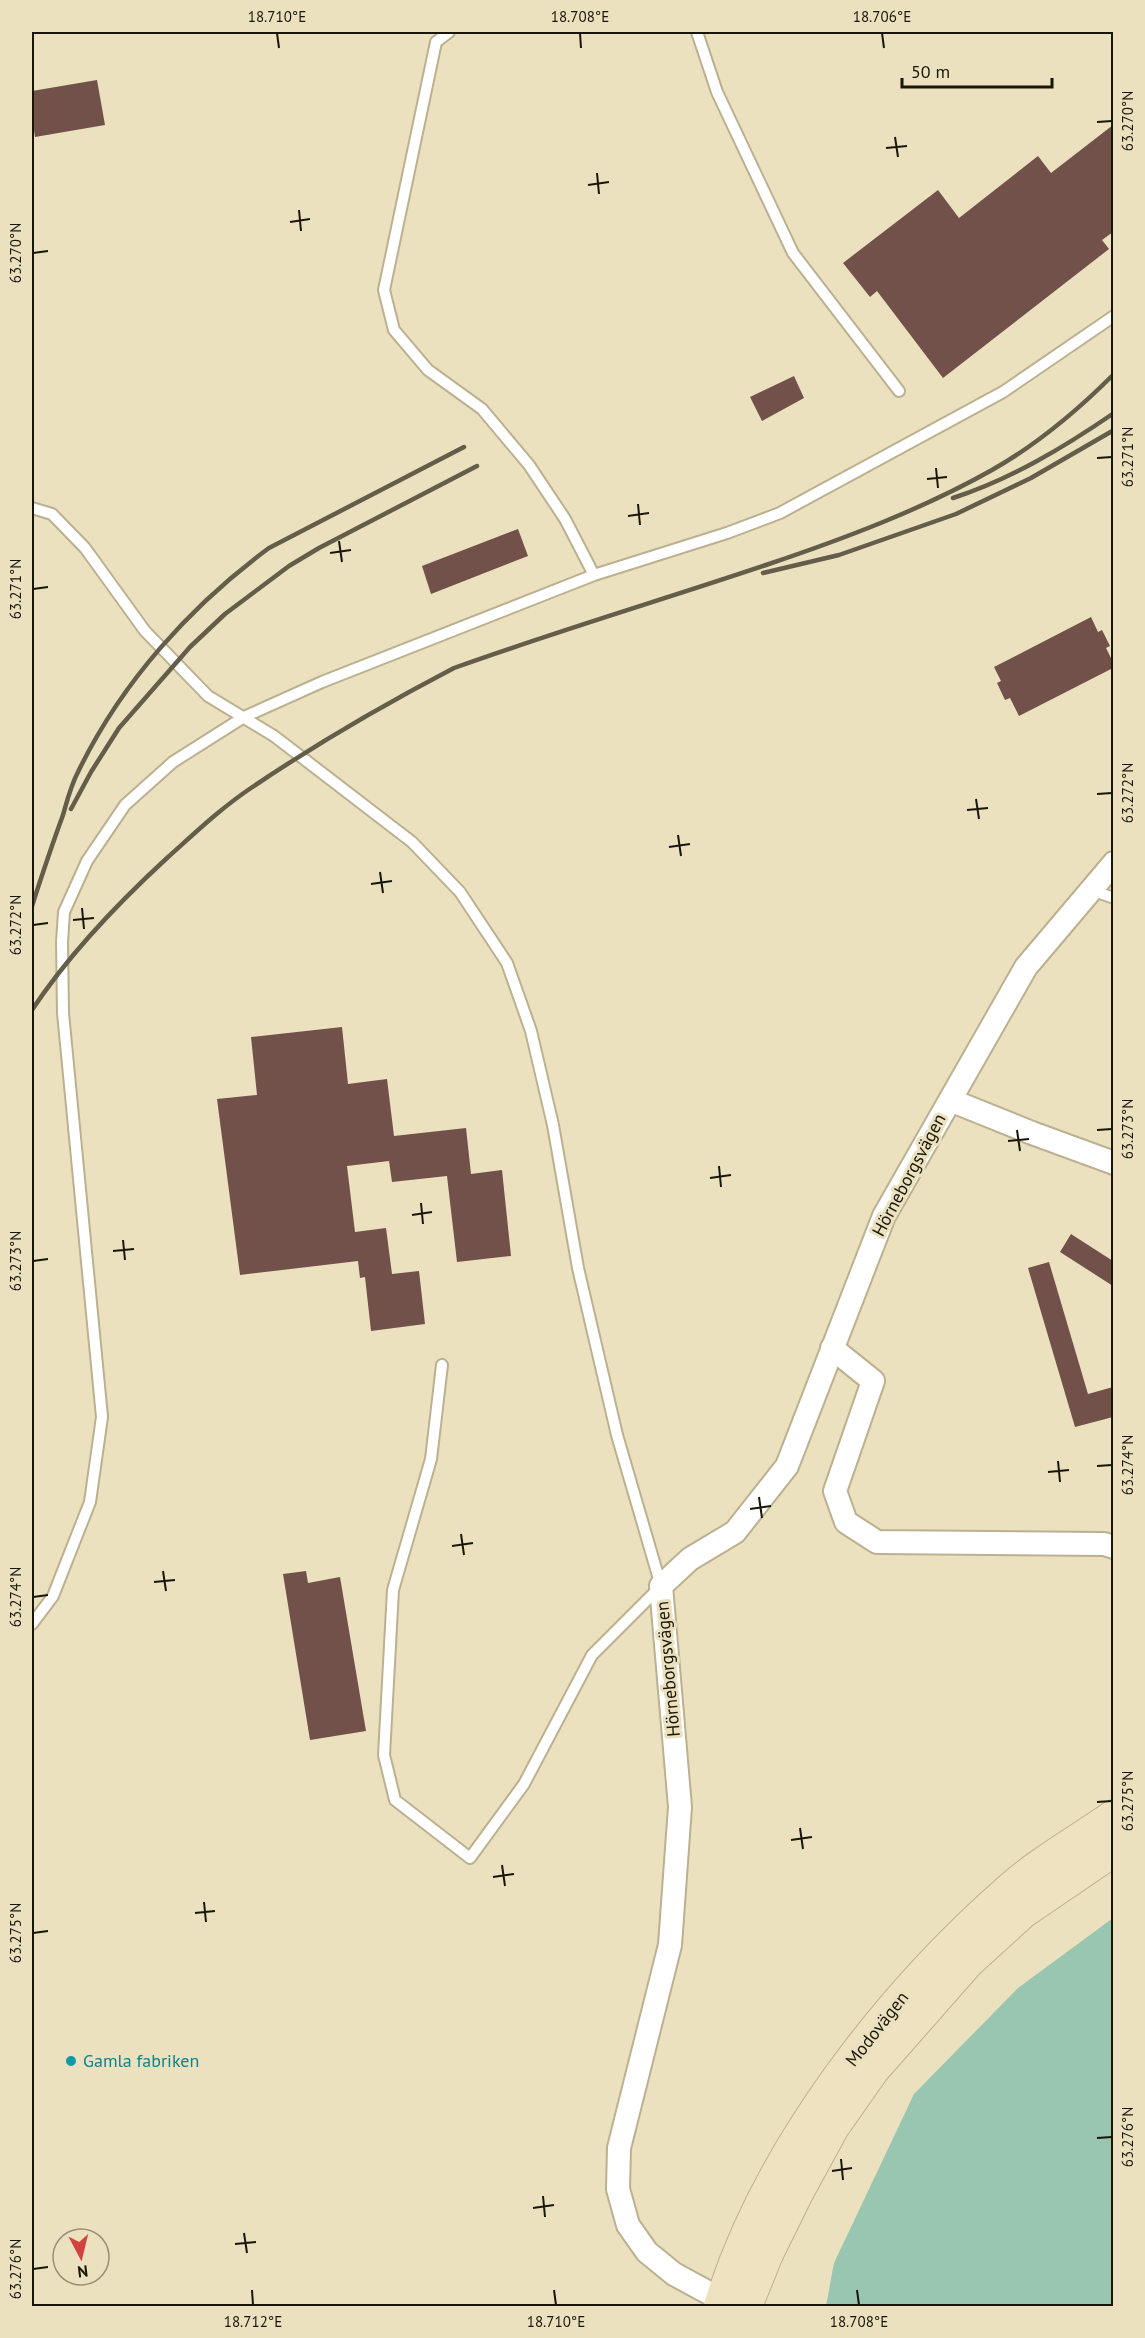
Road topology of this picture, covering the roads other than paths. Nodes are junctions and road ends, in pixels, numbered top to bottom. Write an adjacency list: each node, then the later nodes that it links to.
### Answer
1 (449, 32): 6 (lane)
2 (697, 32): 4 (lane)
3 (1113, 316): 6 (lane)
4 (899, 391)
5 (32, 508): 7 (lane)
6 (594, 575): 7 (lane)
7 (244, 717): 16 (lane); 17 (lane)
8 (1113, 863): 9 (street, Hörneborgsvägen)
9 (1091, 890): 10 (lane); 11 (street, Hörneborgsvägen)
10 (1113, 898)
11 (950, 1100): 12 (street); 13 (street, Hörneborgsvägen)
12 (1113, 1163)
13 (832, 1348): 15 (street); 16 (street, Hörneborgsvägen)
14 (442, 1365): 16 (lane)
15 (1113, 1547)
16 (661, 1586): 20 (street, Hörneborgsvägen)
17 (32, 1624)
18 (1113, 1815): 20 (main road, Modovägen)
19 (1113, 1850): 20 (main road, Modovägen)
20 (730, 2305)

